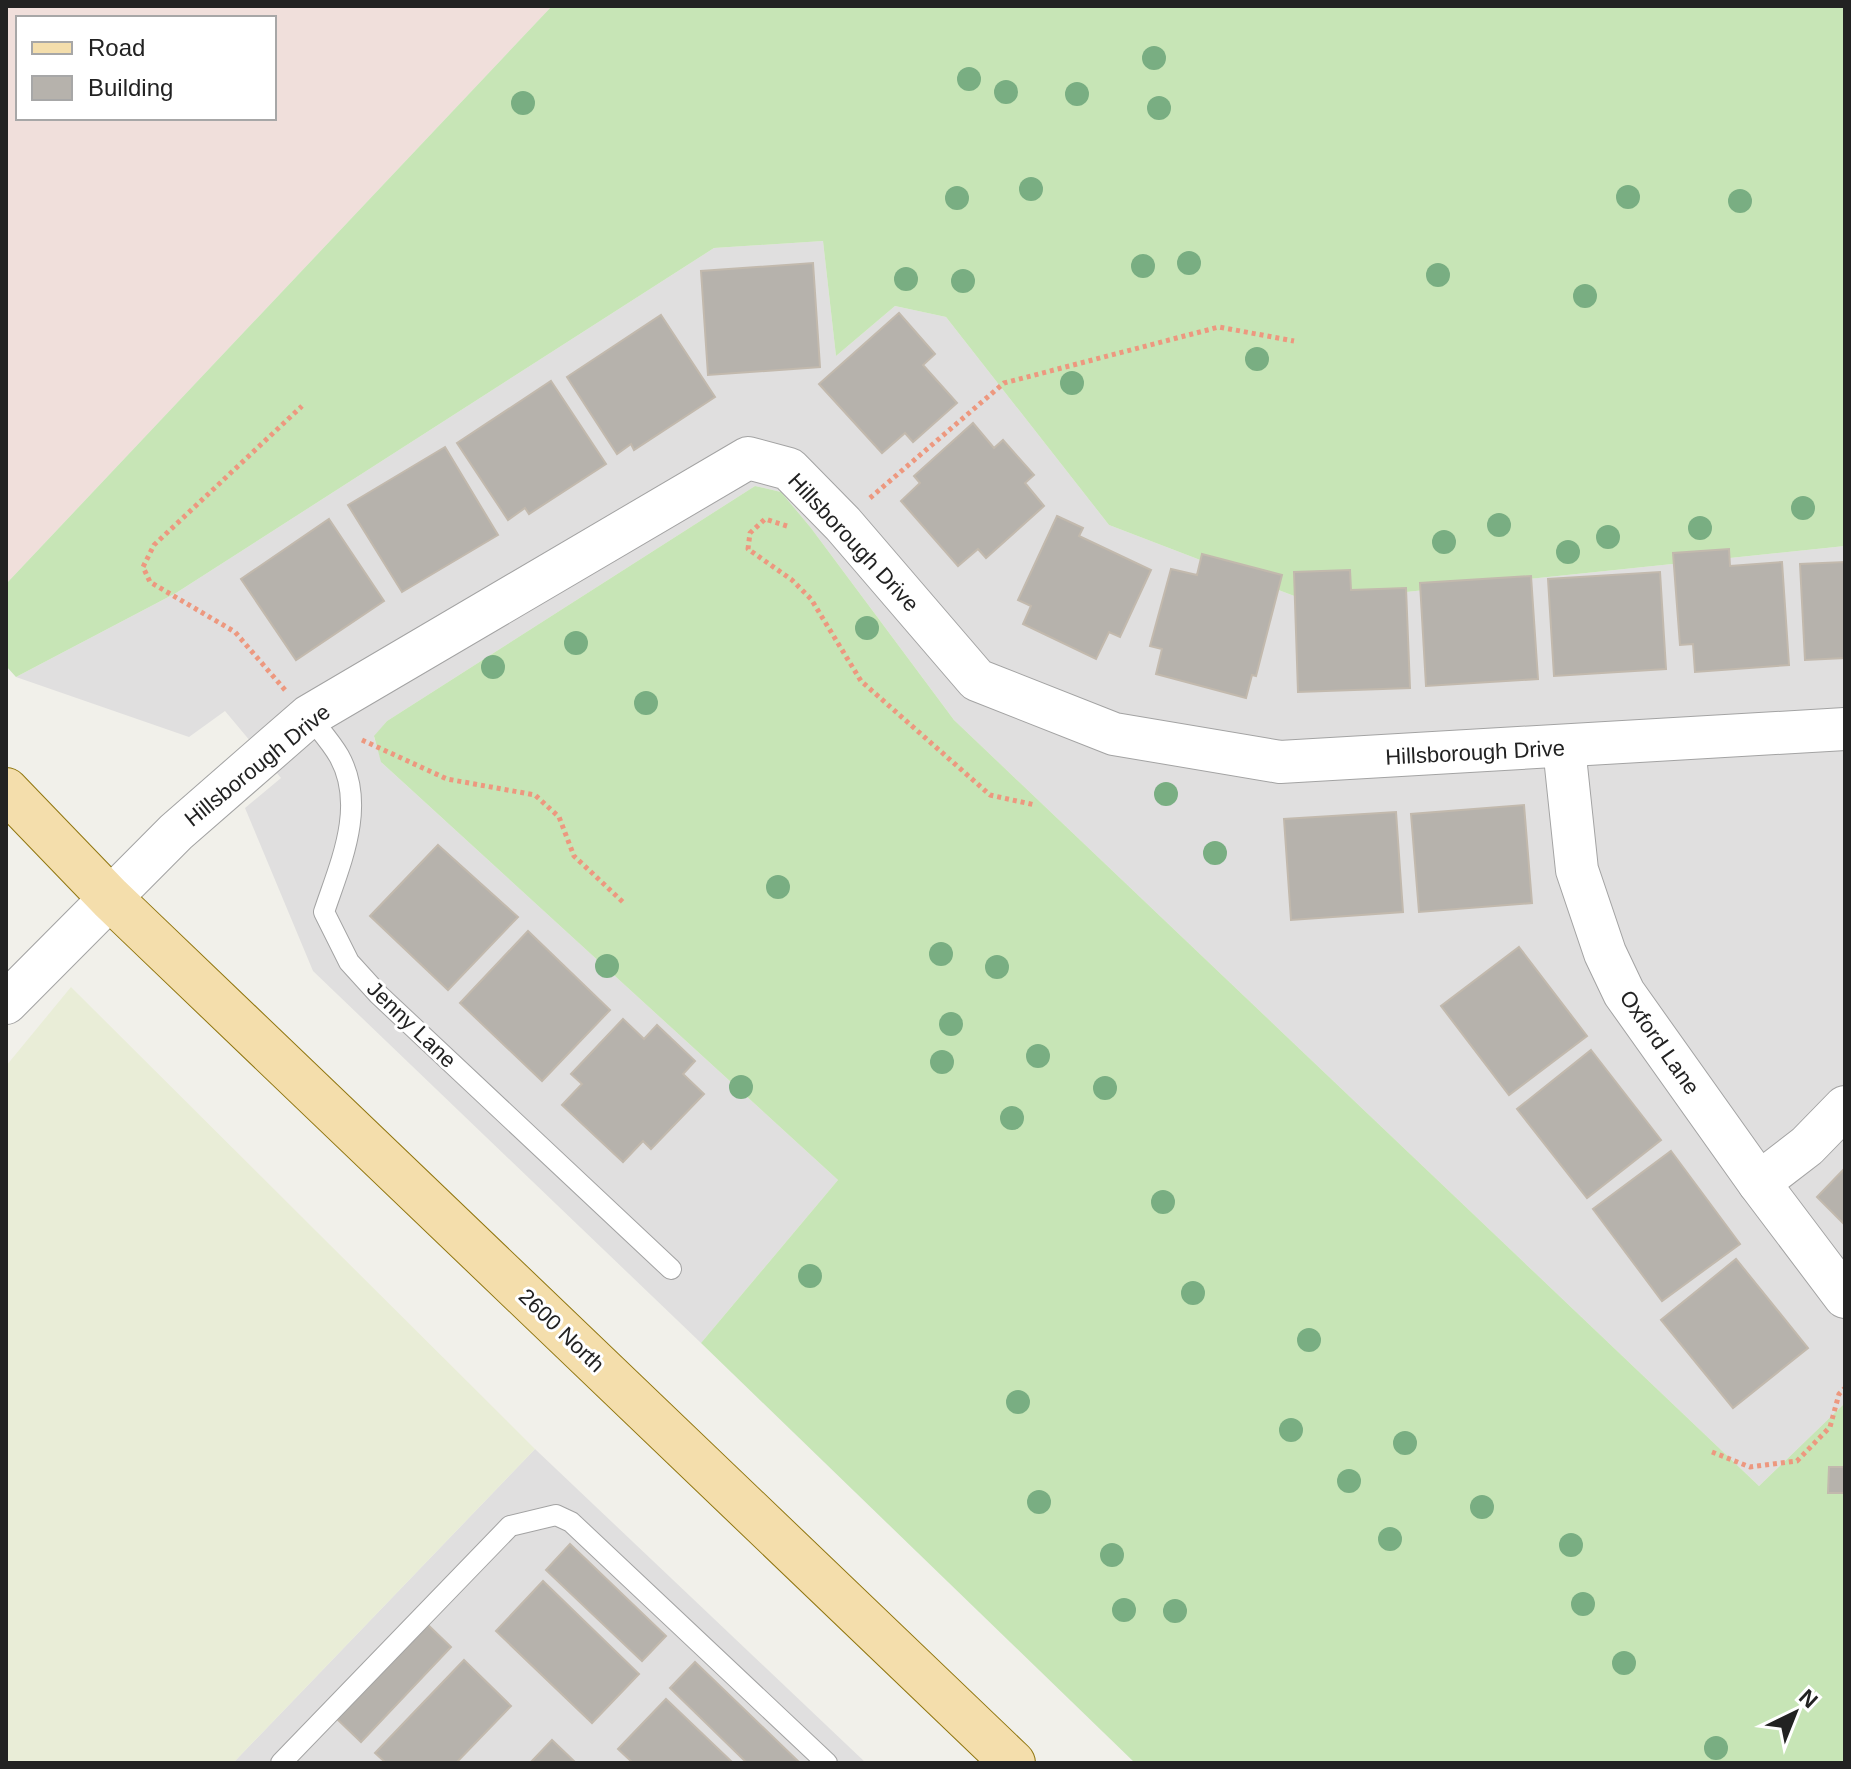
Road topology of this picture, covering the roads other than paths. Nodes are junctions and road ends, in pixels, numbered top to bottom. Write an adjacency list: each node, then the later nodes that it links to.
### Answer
1 (309, 716): 3 (street, Hillsborough Drive); 5 (street, Hillsborough Drive); 9 (lane, Jenny Lane)
2 (1845, 729): 3 (street, Hillsborough Drive)
3 (1564, 747): 8 (street, Oxford Lane)
4 (6, 790): 5 (main road, 2600 North)
5 (110, 898): 6 (street, Hillsborough Drive); 13 (main road, 2600 North)
6 (6, 1003)
7 (1845, 1107): 8 (street)
8 (1759, 1183): 10 (street, Oxford Lane)
9 (671, 1269)
10 (1845, 1297)
11 (281, 1763): 12 (lane)
12 (827, 1763)
13 (1013, 1763)

